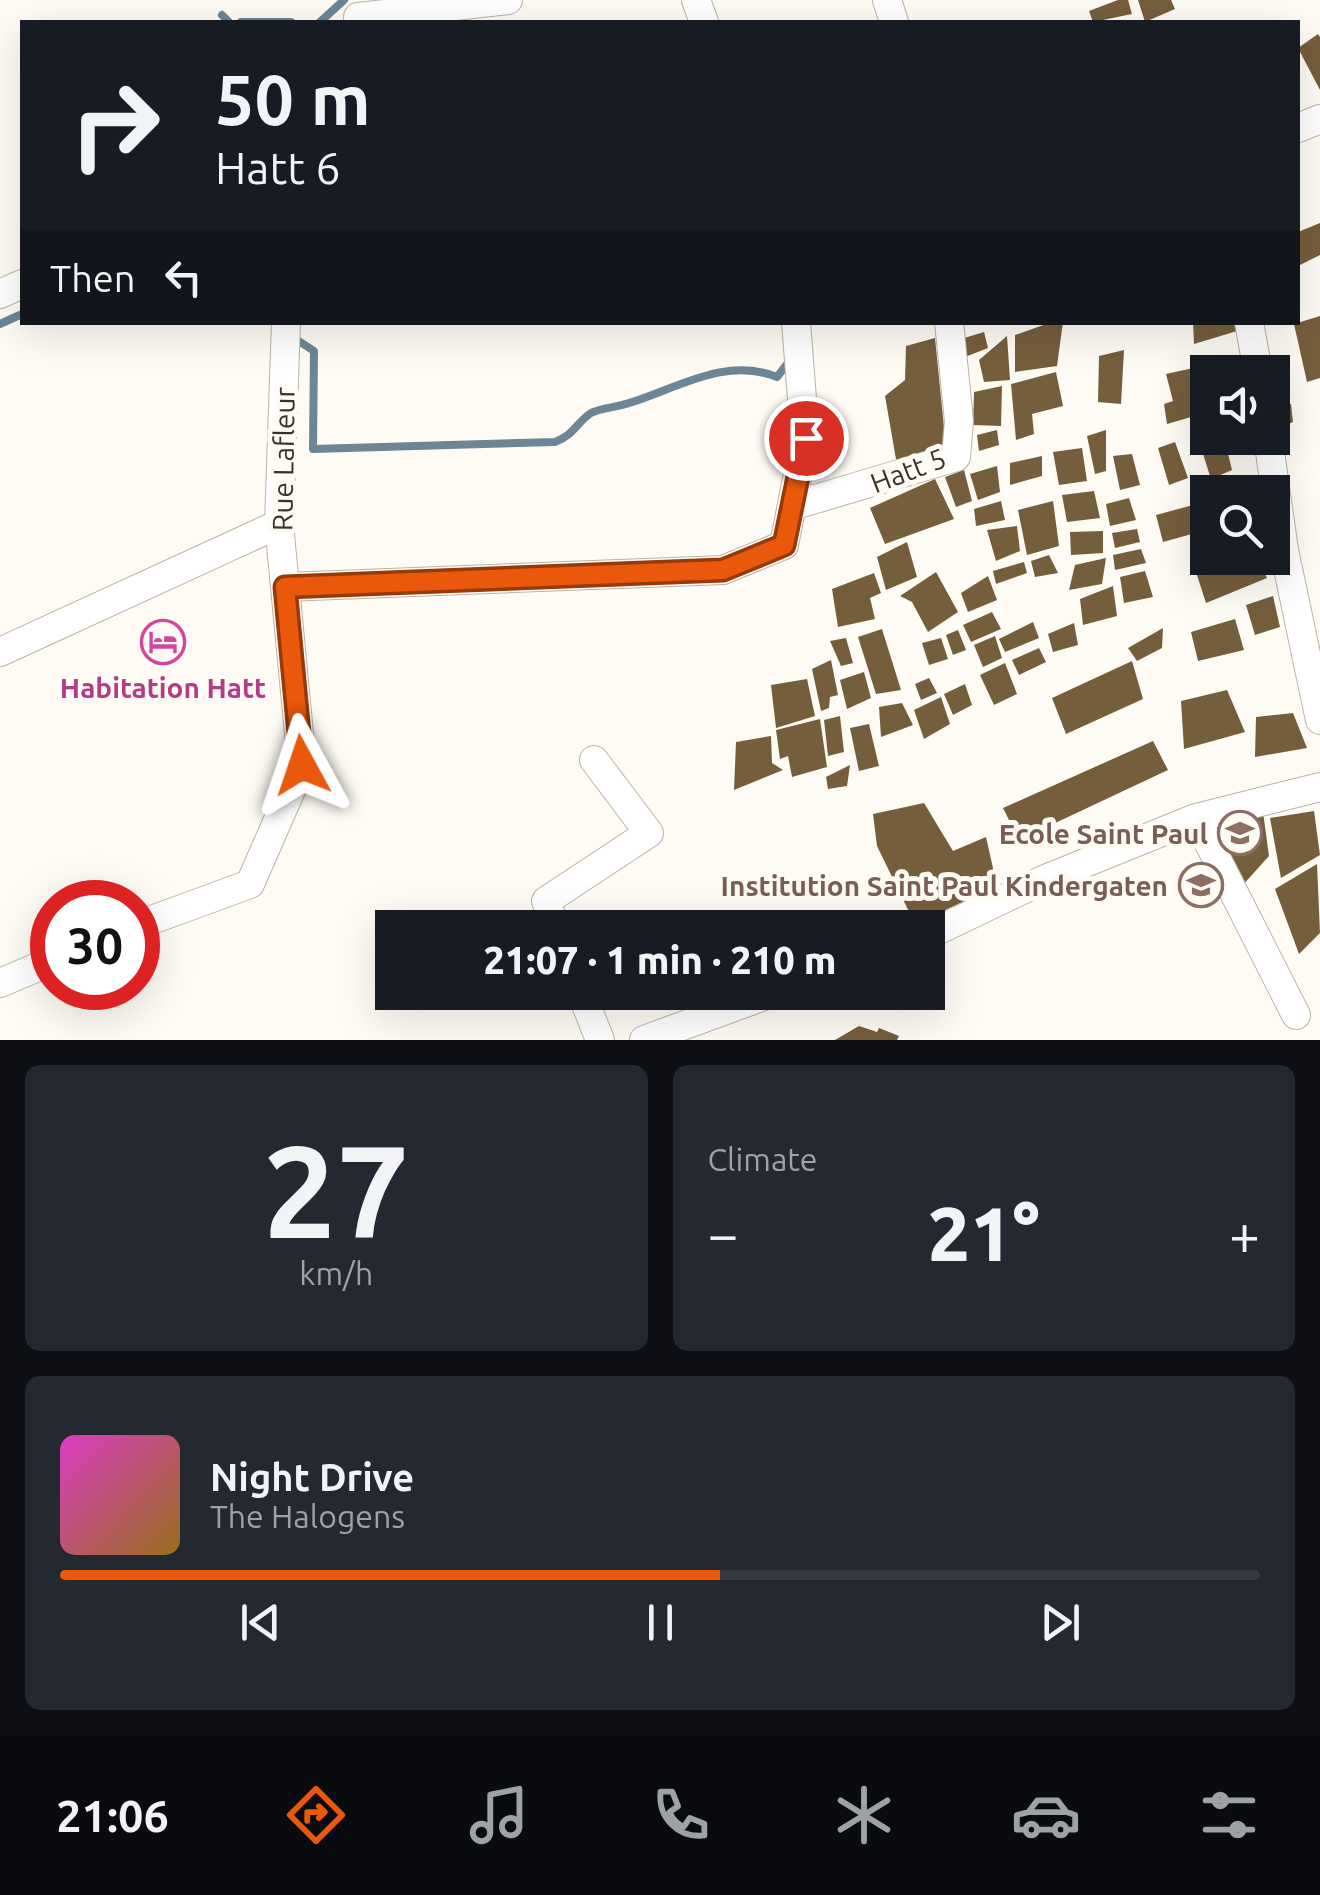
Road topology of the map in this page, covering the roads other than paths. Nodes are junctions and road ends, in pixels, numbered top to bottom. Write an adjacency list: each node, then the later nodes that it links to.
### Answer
1 (508, 0): 2 (street)
2 (360, 13)
3 (286, 325): 10 (street, Rue Lafleur)
4 (796, 325): 9 (street)
5 (949, 325): 9 (street, Hatt 5)
6 (1250, 325): 7 (street)
7 (1255, 355)
8 (1270, 455): 13 (street)
9 (792, 506): 11 (street)
10 (279, 524): 11 (street, Rue Lafleur); 12 (street)
11 (285, 587): 18 (street, Rue Lafleur)
12 (0, 652)
13 (1320, 720)
14 (594, 760): 17 (street)
15 (1320, 787): 16 (street)
16 (1196, 818): 19 (street); 24 (street)
17 (549, 910)
18 (160, 917)
19 (945, 926)
20 (30, 970): 21 (street)
21 (0, 983)
22 (589, 1010): 25 (street)
23 (726, 1010): 26 (street)
24 (1296, 1015)
25 (600, 1040)
26 (644, 1040)

